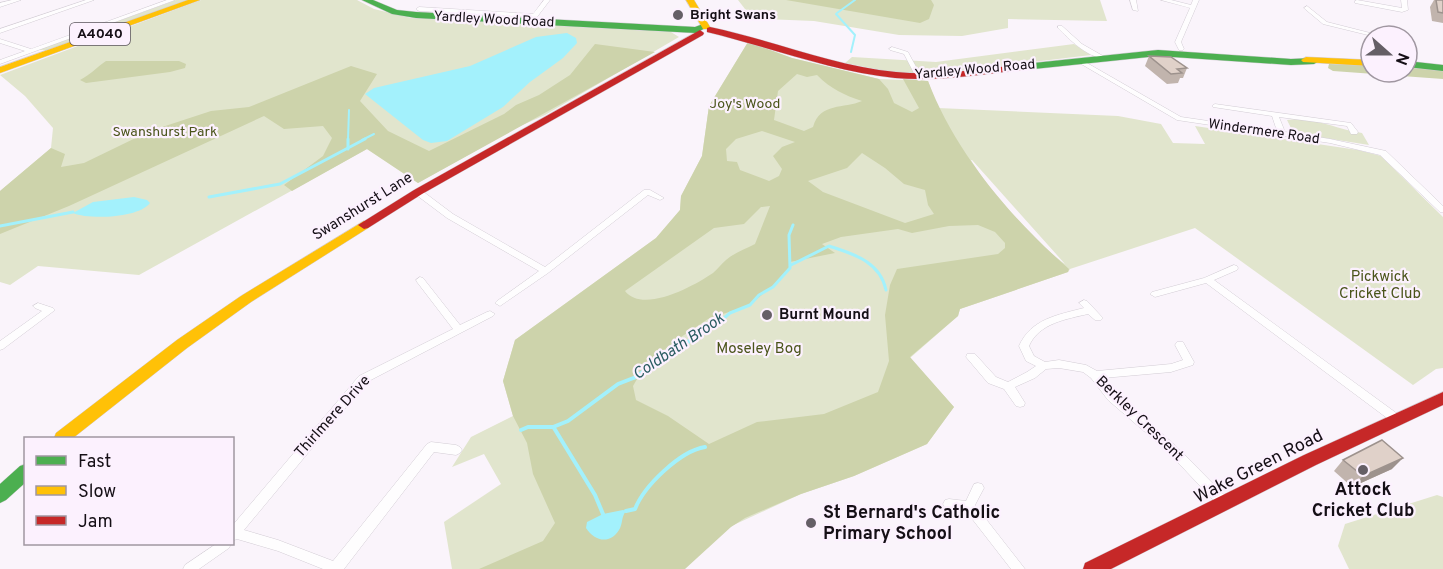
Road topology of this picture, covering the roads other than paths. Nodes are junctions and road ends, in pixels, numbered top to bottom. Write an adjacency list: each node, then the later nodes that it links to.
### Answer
1 (18, 0): 13 (street)
2 (91, 0): 21 (street)
3 (172, 0): 26 (street)
4 (196, 0): 26 (street, A4040)
5 (366, 0): 18 (street, Yardley Wood Road)
6 (547, 0): 18 (street)
7 (690, 0): 20 (street)
8 (1133, 0): 17 (street)
9 (1164, 0): 14 (street)
10 (1196, 0): 14 (street)
11 (1404, 0): 12 (street)
12 (1357, 2)
13 (0, 5)
14 (1192, 7): 25 (street)
15 (1307, 8): 22 (street)
16 (419, 9): 18 (street, Yardley Wood Road)
17 (1136, 10)
18 (533, 19): 20 (street, Yardley Wood Road)
19 (1060, 27): 28 (street)
20 (703, 30): 34 (street, Yardley Wood Road); 39 (street, Swanshurst Lane)
21 (0, 31)
22 (1359, 31)
23 (0, 40): 26 (street)
24 (892, 49): 34 (street)
25 (1181, 49): 27 (street, Yardley Wood Road); 28 (street, Yardley Wood Road)
26 (36, 53): 32 (street, A4040)
27 (1202, 54): 28 (street, Yardley Wood Road); 30 (street, Yardley Wood Road)
28 (1107, 57): 29 (street, Yardley Wood Road)
29 (1078, 60): 34 (street, Yardley Wood Road); 38 (street, Windermere Road)
30 (1359, 63)
31 (1419, 65): 33 (street)
32 (1, 67)
33 (1443, 68)
34 (918, 76)
35 (1215, 106): 36 (street)
36 (1275, 114): 37 (street); 38 (street)
37 (1354, 132)
38 (1282, 134): 41 (street, Windermere Road)
39 (418, 192): 43 (street); 61 (street, Swanshurst Lane)
40 (660, 198): 43 (street)
41 (1443, 210)
42 (1234, 268): 45 (street)
43 (545, 271): 47 (street)
44 (420, 280): 51 (street)
45 (1207, 280): 46 (street); 60 (street)
46 (1155, 294)
47 (500, 303)
48 (38, 306): 53 (street)
49 (490, 315): 51 (street, Thirlmere Drive)
50 (1098, 318): 55 (street)
51 (459, 330): 69 (street, Thirlmere Drive)
52 (1180, 345): 56 (street)
53 (0, 346)
54 (971, 357): 57 (street)
55 (1044, 366): 56 (street, Berkley Crescent); 57 (street)
56 (1095, 375): 67 (street, Berkley Crescent)
57 (1008, 386): 59 (street)
58 (1443, 398): 60 (street, Wake Green Road)
59 (1020, 403)
60 (1395, 418): 67 (street, Wake Green Road)
61 (63, 437)
62 (456, 450): 72 (street)
63 (24, 473): 65 (street)
64 (978, 488): 68 (street)
65 (0, 495)
66 (949, 504): 68 (street)
67 (1225, 504): 74 (street, Wake Green Road)
68 (969, 506): 73 (street)
69 (234, 535): 72 (street)
70 (222, 545): 71 (street)
71 (189, 569)
72 (337, 569)
73 (1019, 569)
74 (1092, 569)

